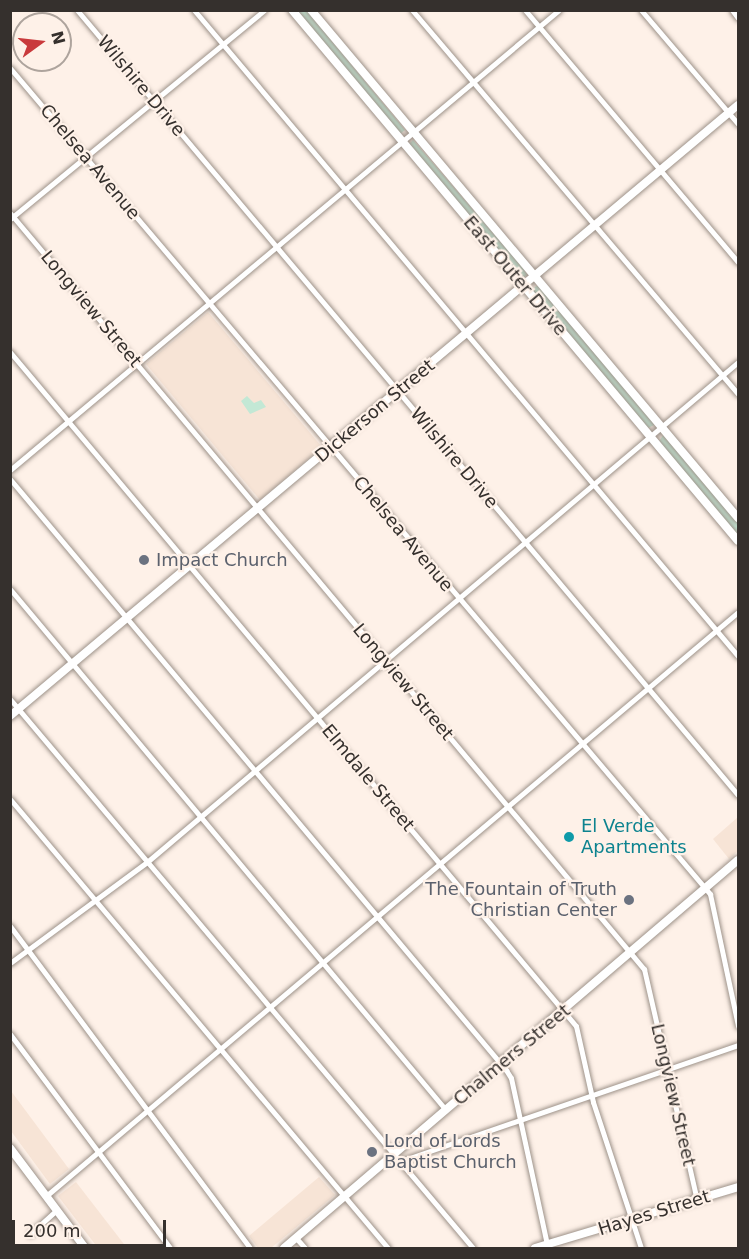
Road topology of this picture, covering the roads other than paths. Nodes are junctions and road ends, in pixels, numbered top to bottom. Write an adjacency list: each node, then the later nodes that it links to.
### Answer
1 (77, 10): 16 (street, Wilshire Drive)
2 (194, 10): 13 (street)
3 (264, 10): 13 (street)
4 (292, 10): 21 (street, East Outer Drive)
5 (311, 10): 20 (street, East Outer Drive)
6 (412, 10): 15 (street)
7 (525, 10): 12 (street)
8 (559, 10): 12 (street)
9 (641, 10): 18 (street)
10 (732, 10): 11 (street)
11 (738, 18)
12 (539, 27): 15 (street); 23 (street)
13 (223, 44): 16 (street); 24 (street)
14 (10, 68): 22 (street, Chelsea Avenue)
15 (473, 83): 20 (street); 26 (street)
16 (153, 100): 22 (street); 27 (street, Wilshire Drive)
17 (738, 105): 18 (street, Dickerson Street)
18 (729, 113): 19 (street); 23 (street, Dickerson Street)
19 (738, 124)
20 (414, 133): 21 (street); 29 (street, East Outer Drive)
21 (403, 142): 24 (street); 30 (street, East Outer Drive)
22 (85, 156): 25 (street); 31 (street, Chelsea Avenue)
23 (660, 171): 26 (street, Dickerson Street); 28 (street)
24 (345, 190): 27 (street); 32 (street)
25 (12, 216): 35 (street, Longview Street)
26 (596, 225): 29 (street, Dickerson Street); 36 (street)
27 (276, 247): 31 (street); 37 (street, Wilshire Drive)
28 (738, 262)
29 (535, 275): 30 (street, Dickerson Street); 40 (street, East Outer Drive)
30 (523, 286): 32 (street, Dickerson Street); 41 (street, East Outer Drive)
31 (208, 302): 35 (street); 42 (street, Chelsea Avenue)
32 (466, 334): 37 (street, Dickerson Street); 45 (street)
33 (10, 352): 39 (street, Elmdale Street)
34 (738, 362): 36 (street)
35 (136, 363): 39 (street); 46 (street, Longview Street)
36 (723, 375): 38 (street); 40 (street)
37 (398, 392): 42 (street, Dickerson Street); 49 (street, Wilshire Drive)
38 (738, 394)
39 (68, 421): 43 (street); 50 (street, Elmdale Street)
40 (662, 427): 41 (street); 47 (street, East Outer Drive)
41 (651, 436): 45 (street); 48 (street, East Outer Drive)
42 (331, 448): 46 (street, Dickerson Street); 52 (street, Chelsea Avenue)
43 (10, 470)
44 (10, 479): 54 (street)
45 (594, 485): 49 (street); 55 (street)
46 (258, 509): 50 (street, Dickerson Street); 57 (street, Longview Street)
47 (738, 518)
48 (738, 541)
49 (526, 542): 52 (street); 59 (street, Wilshire Drive)
50 (190, 567): 54 (street, Dickerson Street); 63 (street, Elmdale Street)
51 (10, 589): 58 (street)
52 (458, 599): 57 (street); 64 (street, Chelsea Avenue)
53 (738, 612): 55 (street)
54 (128, 619): 58 (street, Dickerson Street); 65 (street)
55 (717, 631): 56 (street); 59 (street)
56 (738, 656)
57 (385, 660): 63 (street); 68 (street, Longview Street)
58 (74, 665): 61 (street, Dickerson Street); 69 (street)
59 (649, 688): 64 (street); 66 (street, Wilshire Drive)
60 (10, 699): 61 (street)
61 (19, 709): 62 (street, Dickerson Street); 71 (street)
62 (10, 716)
63 (317, 717): 65 (street); 72 (street, Elmdale Street)
64 (582, 745): 68 (street); 73 (street, Chelsea Avenue)
65 (255, 771): 69 (street); 75 (street)
66 (738, 795)
67 (10, 799): 74 (street)
68 (508, 807): 72 (street); 78 (street, Longview Street)
69 (200, 817): 71 (street); 80 (street)
70 (738, 860): 73 (street, Chalmers Street)
71 (147, 862): 74 (street); 81 (street)
72 (440, 865): 75 (street); 82 (street, Elmdale Street)
73 (705, 889): 78 (street, Chalmers Street); 83 (street, Chelsea Avenue)
74 (95, 900): 77 (street); 86 (street)
75 (377, 917): 80 (street); 87 (street)
76 (10, 926): 77 (street)
77 (28, 950): 79 (street); 91 (street)
78 (630, 953): 82 (street, Chalmers Street); 88 (street, Longview Street)
79 (10, 963)
80 (323, 963): 81 (street); 90 (street)
81 (270, 1009): 86 (street); 95 (street)
82 (563, 1011): 87 (street, Chalmers Street); 89 (street, Elmdale Street)
83 (738, 1026)
84 (10, 1034): 94 (street)
85 (738, 1045): 88 (street)
86 (221, 1050): 91 (street); 98 (street)
87 (500, 1064): 90 (street, Chalmers Street); 92 (street)
88 (667, 1070): 89 (street); 99 (street, Longview Street)
89 (592, 1096): 92 (street); 101 (street, Elmdale Street)
90 (446, 1110): 95 (street, Chalmers Street)
91 (148, 1111): 94 (street); 107 (street)
92 (520, 1120): 95 (street); 104 (street)
93 (10, 1148): 97 (street)
94 (99, 1153): 97 (street); 106 (street)
95 (396, 1159): 98 (street, Chalmers Street); 111 (street)
96 (738, 1187): 99 (street, Hayes Street)
97 (46, 1196): 100 (street)
98 (344, 1197): 103 (street, Chalmers Street); 110 (street)
99 (697, 1200): 101 (street, Hayes Street)
100 (57, 1210): 102 (street); 105 (street)
101 (631, 1220): 104 (street, Hayes Street); 113 (street, Elmdale Street)
102 (30, 1234)
103 (296, 1238): 108 (street, Chalmers Street); 109 (street)
104 (547, 1245): 112 (street, Hayes Street)
105 (85, 1248)
106 (170, 1248)
107 (250, 1248)
108 (284, 1248)
109 (305, 1248)
110 (388, 1248)
111 (472, 1248)
112 (535, 1248)
113 (641, 1248)

